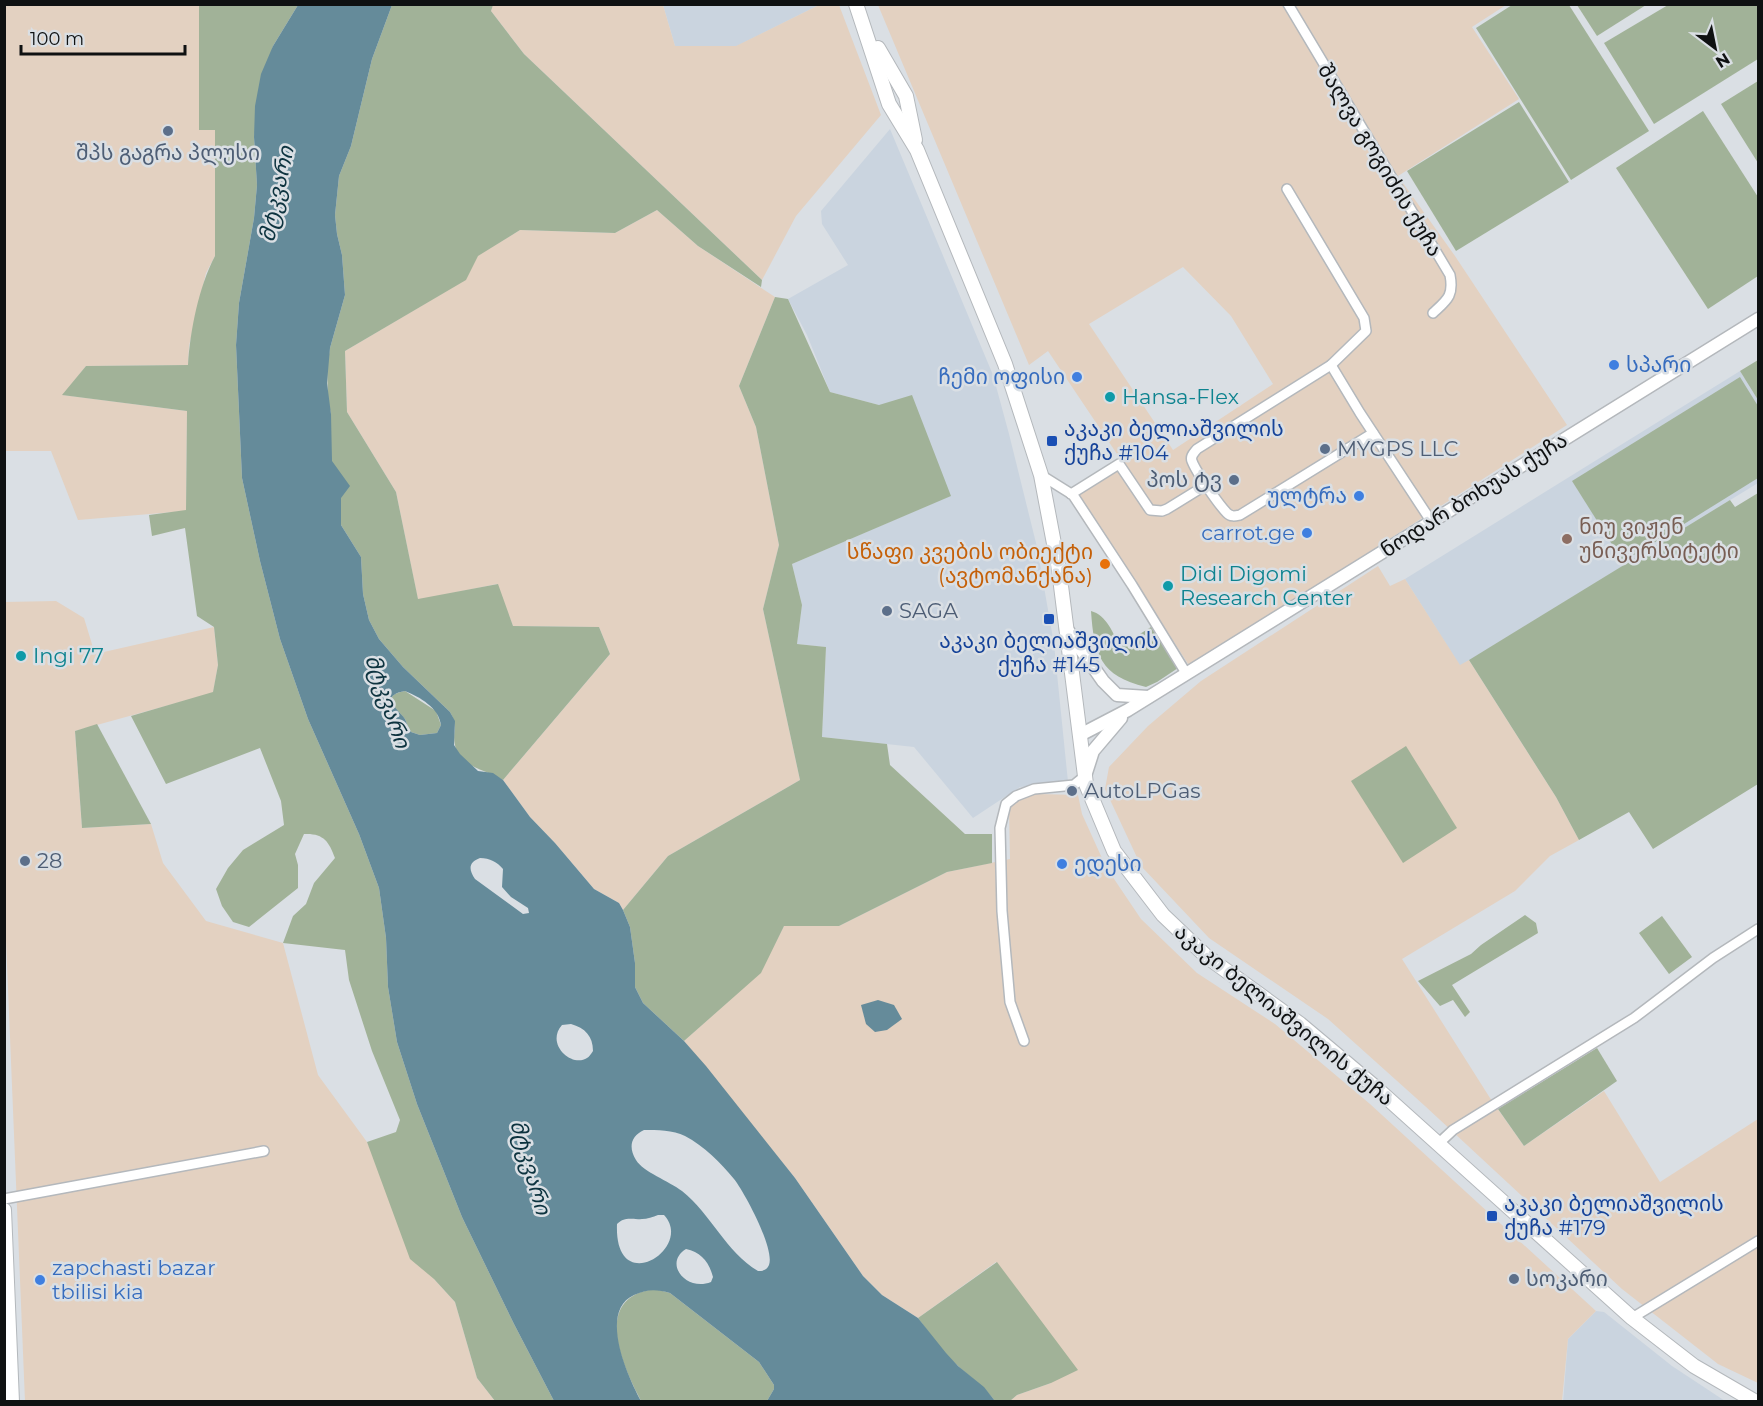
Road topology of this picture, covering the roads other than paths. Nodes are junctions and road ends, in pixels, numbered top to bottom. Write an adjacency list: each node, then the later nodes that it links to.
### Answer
1 (856, 4): 3 (main road, აკაკი ბელიაშვილის ქუჩა)
2 (1288, 4): 8 (street, შალვა გოგიძის ქუჩა)
3 (863, 23): 4 (main road, აკაკი ბელიაშვილის ქუჩა); 5 (main road, აკაკი ბელიაშვილის ქუჩა)
4 (906, 96): 5 (street); 6 (main road, აკაკი ბელიაშვილის ქუჩა)
5 (889, 104): 6 (main road, აკაკი ბელიაშვილის ქუჩა)
6 (917, 150): 12 (main road, აკაკი ბელიაშვილის ქუჩა)
7 (1287, 189): 10 (street)
8 (1433, 313)
9 (1758, 319): 15 (street, ნოდარ ბოხუას ქუჩა)
10 (1331, 365): 11 (street); 13 (street)
11 (1373, 433): 13 (street); 15 (street)
12 (1041, 475): 14 (street); 16 (main road, აკაკი ბელიაშვილის ქუჩა)
13 (1206, 485): 14 (street)
14 (1071, 494): 17 (street)
15 (1431, 521): 17 (street, ნოდარ ბოხუას ქუჩა)
16 (1066, 628): 18 (street); 20 (main road, აკაკი ბელიაშვილის ქუჩა)
17 (1186, 673): 18 (street, ნოდარ ბოხუას ქუჩა)
18 (1148, 697): 19 (street, ნოდარ ბოხუას ქუჩა)
19 (1128, 710): 20 (street); 21 (street)
20 (1080, 735): 21 (main road, აკაკი ბელიაშვილის ქუჩა)
21 (1085, 776): 23 (street); 24 (main road, აკაკი ბელიაშვილის ქუჩა)
22 (1758, 929): 24 (street)
23 (1024, 1041)
24 (1438, 1144): 29 (main road, აკაკი ბელიაშვილის ქუჩა)
25 (264, 1151): 26 (street)
26 (4, 1199)
27 (4, 1210): 30 (main road)
28 (1758, 1241): 29 (street)
29 (1632, 1318): 31 (main road, აკაკი ბელიაშვილის ქუჩა)
30 (12, 1401)
31 (1756, 1401)

